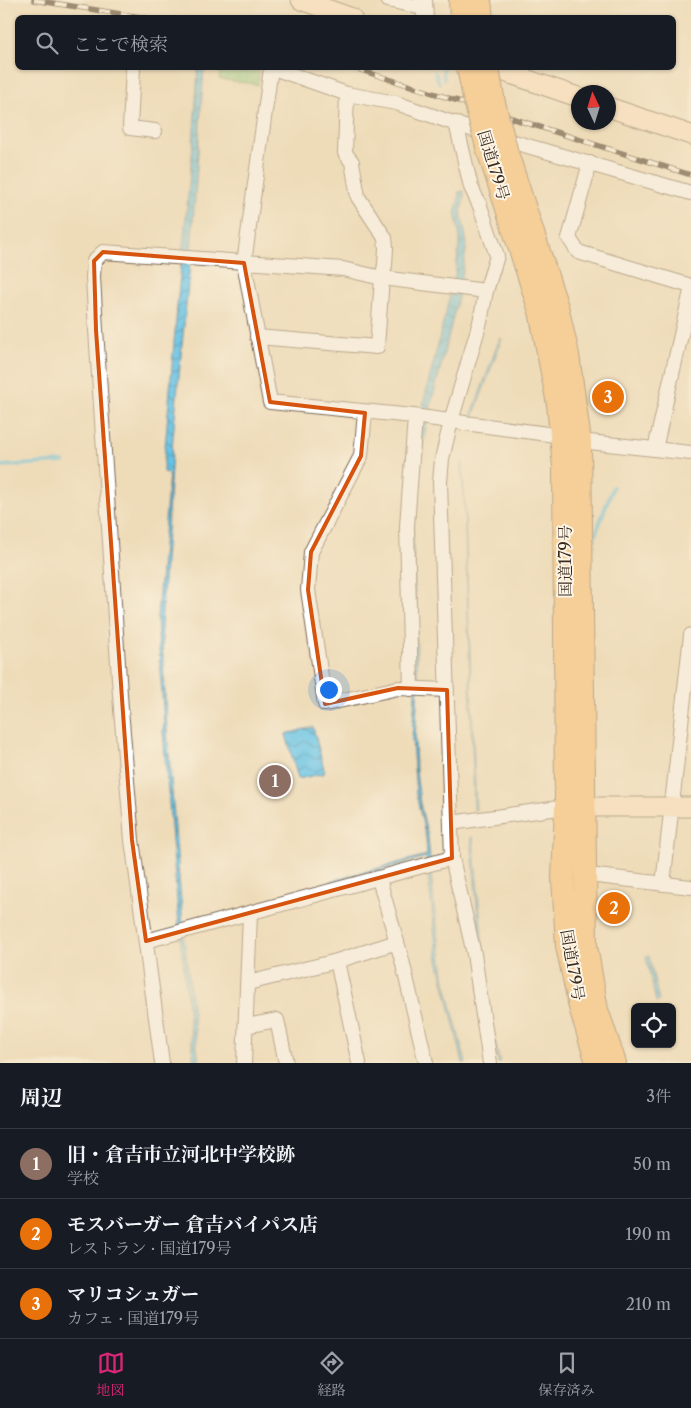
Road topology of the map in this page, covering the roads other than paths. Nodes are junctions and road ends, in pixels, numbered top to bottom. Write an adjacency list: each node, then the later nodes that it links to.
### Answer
1 (301, 0): 6 (main road)
2 (388, 0): 5 (street)
3 (460, 0): 7 (highway)
4 (480, 0): 8 (highway)
5 (424, 8)
6 (344, 15)
7 (461, 15)
8 (482, 15)
9 (133, 70): 19 (street)
10 (272, 70): 24 (street)
11 (278, 70): 15 (street)
12 (468, 70): 21 (highway, 国道179号, bridge)
13 (488, 70): 21 (highway, 国道179号, bridge)
14 (499, 70): 16 (main road)
15 (347, 94): 18 (street); 25 (street)
16 (571, 95)
17 (616, 110): 20 (main road)
18 (456, 123): 22 (street); 27 (street)
19 (155, 131)
20 (691, 134)
21 (497, 150): 33 (highway, 国道179号)
22 (590, 163): 23 (street); 26 (street)
23 (691, 193)
24 (244, 263): 25 (street); 29 (street); 49 (street)
25 (382, 278): 27 (street); 29 (street)
26 (691, 286)
27 (486, 291): 32 (street)
28 (691, 291): 34 (street)
29 (257, 337): 30 (street)
30 (366, 412): 31 (street); 37 (street)
31 (415, 416): 32 (street); 37 (street)
32 (451, 421): 33 (street); 38 (street)
33 (571, 439): 34 (street); 39 (highway, 国道179号)
34 (655, 449): 35 (street)
35 (691, 453)
36 (691, 635): 40 (street)
37 (412, 689): 38 (street)
38 (447, 690): 42 (street)
39 (576, 807): 40 (main road); 42 (street); 44 (highway, 国道179号); 60 (highway, 国道179号)
40 (672, 808): 41 (main road); 46 (street)
41 (691, 808)
42 (451, 823): 43 (street)
43 (452, 858): 45 (street); 54 (street)
44 (585, 876): 46 (street); 61 (highway, 国道179号)
45 (379, 878): 48 (street); 50 (street)
46 (663, 884): 47 (street)
47 (691, 887)
48 (250, 914): 49 (street); 52 (street)
49 (146, 941): 55 (street)
50 (397, 942): 51 (street); 59 (street)
51 (337, 961): 52 (street); 58 (street)
52 (248, 983): 53 (street)
53 (246, 1026): 56 (street); 57 (street)
54 (485, 1062)
55 (162, 1063)
56 (244, 1063)
57 (286, 1063)
58 (359, 1063)
59 (426, 1063)
60 (597, 1063)
61 (615, 1063)

